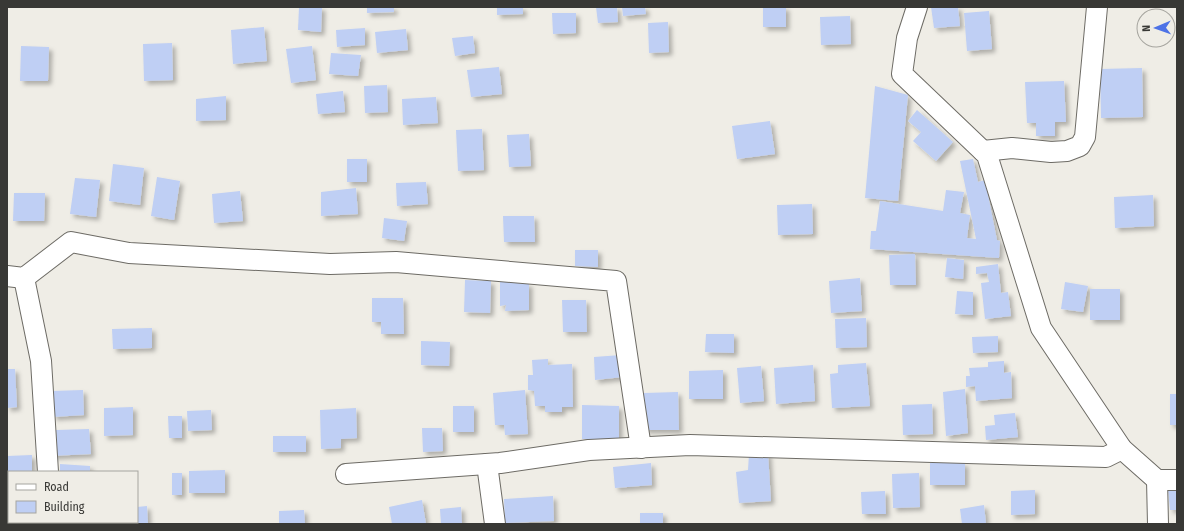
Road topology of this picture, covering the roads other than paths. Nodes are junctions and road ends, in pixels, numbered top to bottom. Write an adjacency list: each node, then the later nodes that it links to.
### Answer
1 (917, 7): 3 (street)
2 (1097, 7): 3 (street)
3 (983, 151): 6 (street)
4 (16, 277): 5 (street); 8 (street)
5 (641, 448): 6 (street); 7 (street)
6 (1122, 449): 10 (street)
7 (487, 464): 9 (street); 12 (street)
8 (48, 471)
9 (346, 474)
10 (1157, 480): 11 (street); 13 (street)
11 (1177, 480)
12 (495, 524)
13 (1158, 524)

